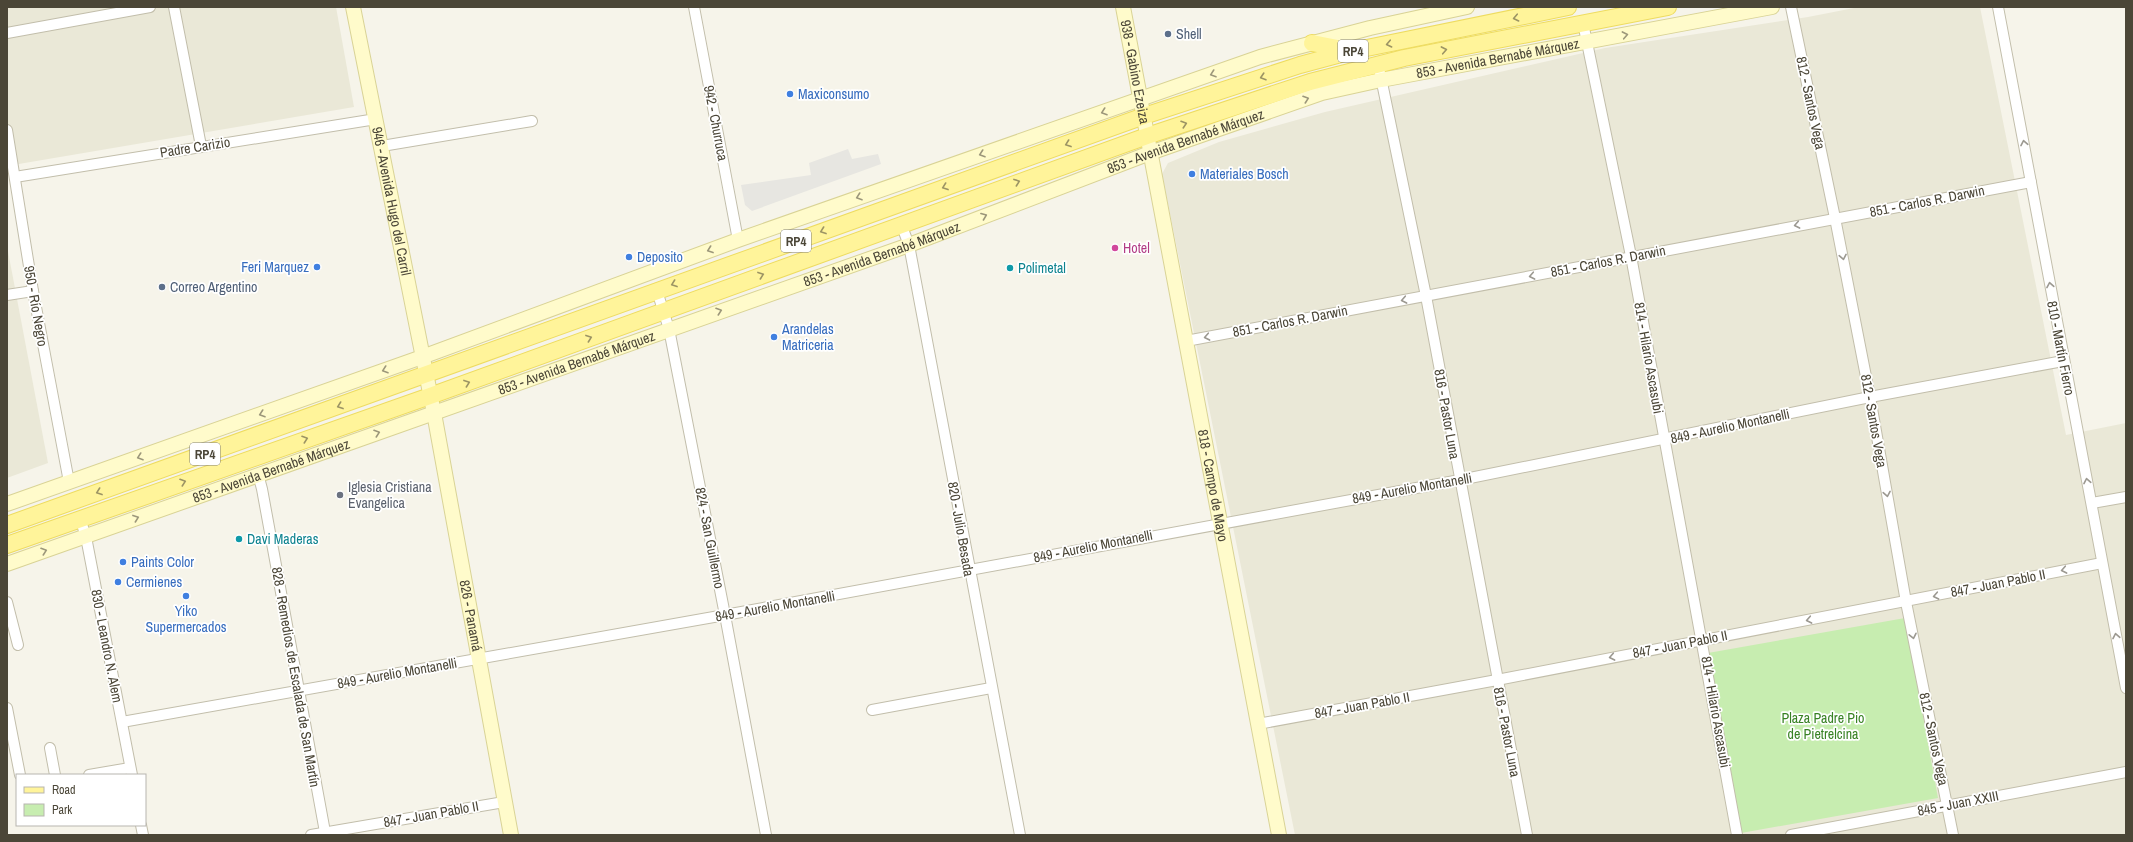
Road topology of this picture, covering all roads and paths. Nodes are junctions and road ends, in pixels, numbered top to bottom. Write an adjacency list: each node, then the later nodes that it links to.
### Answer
1 (150, 7): 13 (street)
2 (174, 7): 25 (street)
3 (354, 7): 21 (street, 946 - Avenida Hugo del Carril)
4 (694, 7): 33 (street, 942 - Churruca)
5 (1123, 7): 19 (street, 938 - Gabino Ezeiza)
6 (1467, 7): 15 (street)
7 (1568, 7): 16 (main road, RP4, one-way to 16)
8 (1668, 7): 12 (main road, 853 - Avenida Bernabé Márquez / RP4)
9 (1772, 7): 14 (street, 853 - Avenida Bernabé Márquez, one-way to 9)
10 (1791, 7): 31 (street, 812 - Santos Vega)
11 (1998, 7): 30 (street, 810 - Martín Fierro, one-way to 11)
12 (1583, 23): 14 (street, 814 - Hilario Ascasubi); 17 (main road, 853 - Avenida Bernabé Márquez / RP4, one-way to 12)
13 (7, 33)
14 (1586, 42): 18 (street, 853 - Avenida Bernabé Márquez); 35 (street, 814 - Hilario Ascasubi)
15 (1312, 43): 16 (main road); 19 (street, one-way to 19)
16 (1352, 51): 20 (main road, RP4, one-way to 20)
17 (1379, 63): 18 (street, 816 - Pastor Luna); 24 (main road, 853 - Avenida Bernabé Márquez / RP4, one-way to 17)
18 (1381, 80): 28 (street, 853 - Avenida Bernabé Márquez, one-way to 18); 39 (street, 816 - Pastor Luna)
19 (1141, 99): 20 (street, 938 - Gabino Ezeiza); 33 (street, one-way to 33)
20 (1144, 116): 24 (street, 938 - Gabino Ezeiza); 37 (main road, RP4, one-way to 37)
21 (376, 119): 25 (street, Padre Carizio); 26 (street, 946 - Avenida Hugo del Carril)
22 (532, 121): 26 (street)
23 (7, 130): 27 (street, 950 - Río Negro)
24 (1147, 136): 28 (street, 818 - Campo de Mayo); 32 (main road, 853 - Avenida Bernabé Márquez / RP4, one-way to 24)
25 (202, 146): 29 (street, Padre Carizio)
26 (382, 146): 43 (street, 946 - Avenida Hugo del Carril)
27 (9, 149): 29 (street, 950 - Río Negro)
28 (1150, 153): 34 (street, 853 - Avenida Bernabé Márquez, one-way to 28); 42 (street, 818 - Campo de Mayo)
29 (15, 177): 36 (street, 950 - Río Negro)
30 (2031, 182): 31 (street, 851 - Carlos R. Darwin); 44 (street, 810 - Martín Fierro, one-way to 30)
31 (1835, 218): 35 (street, 851 - Carlos R. Darwin, one-way to 35); 47 (street, 812 - Santos Vega, one-way to 47)
32 (902, 224): 34 (street, 820 - Julio Besada); 40 (main road, 853 - Avenida Bernabé Márquez / RP4, one-way to 32)
33 (738, 240): 43 (street, one-way to 43)
34 (909, 245): 41 (street, 853 - Avenida Bernabé Márquez, one-way to 34); 63 (street, 820 - Julio Besada)
35 (1631, 256): 39 (street, 851 - Carlos R. Darwin, one-way to 39); 49 (street, 814 - Hilario Ascasubi)
36 (33, 290): 38 (street); 52 (street, 950 - Río Negro)
37 (657, 290): 40 (street, 824 - San Guillermo); 45 (main road, RP4)
38 (7, 296)
39 (1426, 296): 42 (street, 851 - Carlos R. Darwin, one-way to 42); 51 (street, 816 - Pastor Luna)
40 (664, 311): 41 (street, 824 - San Guillermo); 46 (main road, 853 - Avenida Bernabé Márquez / RP4, one-way to 40)
41 (669, 329): 48 (street, 853 - Avenida Bernabé Márquez); 66 (street, 824 - San Guillermo)
42 (1186, 341): 57 (street, 818 - Campo de Mayo)
43 (422, 357): 45 (street, 946 - Avenida Hugo del Carril); 52 (street, one-way to 52)
44 (2063, 361): 47 (street, 849 - Aurelio Montanelli); 54 (street, 810 - Martín Fierro, one-way to 44)
45 (425, 375): 46 (street, 946 - Avenida Hugo del Carril); 58 (main road, RP4, one-way to 58)
46 (430, 396): 48 (street, 826 - Panamá); 56 (main road, 853 - Avenida Bernabé Márquez / RP4, one-way to 46)
47 (1870, 398): 49 (street, 849 - Aurelio Montanelli); 65 (street, 812 - Santos Vega, one-way to 65)
48 (434, 413): 50 (street, 853 - Avenida Bernabé Márquez, one-way to 48); 69 (street, 826 - Panamá)
49 (1664, 440): 51 (street, 849 - Aurelio Montanelli); 67 (street, 814 - Hilario Ascasubi)
50 (258, 474): 59 (street, 853 - Avenida Bernabé Márquez, one-way to 50); 73 (street, 828 - Remedios de Escalada de San Martín)
51 (1460, 480): 57 (street, 849 - Aurelio Montanelli); 70 (street, 816 - Pastor Luna)
52 (69, 482): 55 (street)
53 (2126, 497): 54 (street)
54 (2092, 503): 61 (street, 810 - Martín Fierro)
55 (7, 504)
56 (80, 518): 59 (street, 830 - Leandro N. Alem); 60 (main road, 853 - Avenida Bernabé Márquez / RP4)
57 (1221, 522): 63 (street, 849 - Aurelio Montanelli); 77 (street, 818 - Campo de Mayo)
58 (7, 525)
59 (86, 537): 62 (street, 853 - Avenida Bernabé Márquez, one-way to 59); 76 (street, 830 - Leandro N. Alem)
60 (7, 544)
61 (2102, 563): 65 (street, 847 - Juan Pablo II, one-way to 65); 72 (street, 810 - Martín Fierro, one-way to 61)
62 (7, 564)
63 (968, 570): 66 (street, 849 - Aurelio Montanelli); 71 (street, 820 - Julio Besada)
64 (7, 602): 68 (street)
65 (1906, 602): 67 (street, 847 - Juan Pablo II, one-way to 67); 85 (street, 812 - Santos Vega, one-way to 85)
66 (725, 615): 69 (street, 849 - Aurelio Montanelli); 89 (street, 824 - San Guillermo)
67 (1703, 640): 70 (street, 847 - Juan Pablo II, one-way to 70); 93 (street, 814 - Hilario Ascasubi)
68 (18, 645)
69 (478, 659): 73 (street, 849 - Aurelio Montanelli); 84 (street, 826 - Panamá)
70 (1497, 680): 77 (street, 847 - Juan Pablo II); 92 (street, 816 - Pastor Luna)
71 (991, 688): 75 (street); 90 (street, 820 - Julio Besada)
72 (2126, 688)
73 (299, 690): 76 (street, 849 - Aurelio Montanelli); 86 (street, 828 - Remedios de Escalada de San Martín)
74 (7, 708): 81 (street)
75 (872, 710)
76 (122, 722): 79 (street, 830 - Leandro N. Alem)
77 (1258, 724): 91 (street, 818 - Campo de Mayo)
78 (50, 748): 82 (street)
79 (131, 771): 83 (street)
80 (2126, 772): 85 (street, 845 - Juan XXIII)
81 (20, 774)
82 (55, 774)
83 (100, 774)
84 (504, 802): 86 (street, 847 - Juan Pablo II); 88 (street, 826 - Panamá)
85 (1948, 805): 94 (street, 845 - Juan XXIII); 95 (street, 812 - Santos Vega)
86 (325, 832): 87 (street, 847 - Juan Pablo II)
87 (311, 835)
88 (511, 835)
89 (766, 835)
90 (1020, 835)
91 (1279, 835)
92 (1527, 835)
93 (1737, 835)
94 (1791, 835)
95 (1953, 835)

